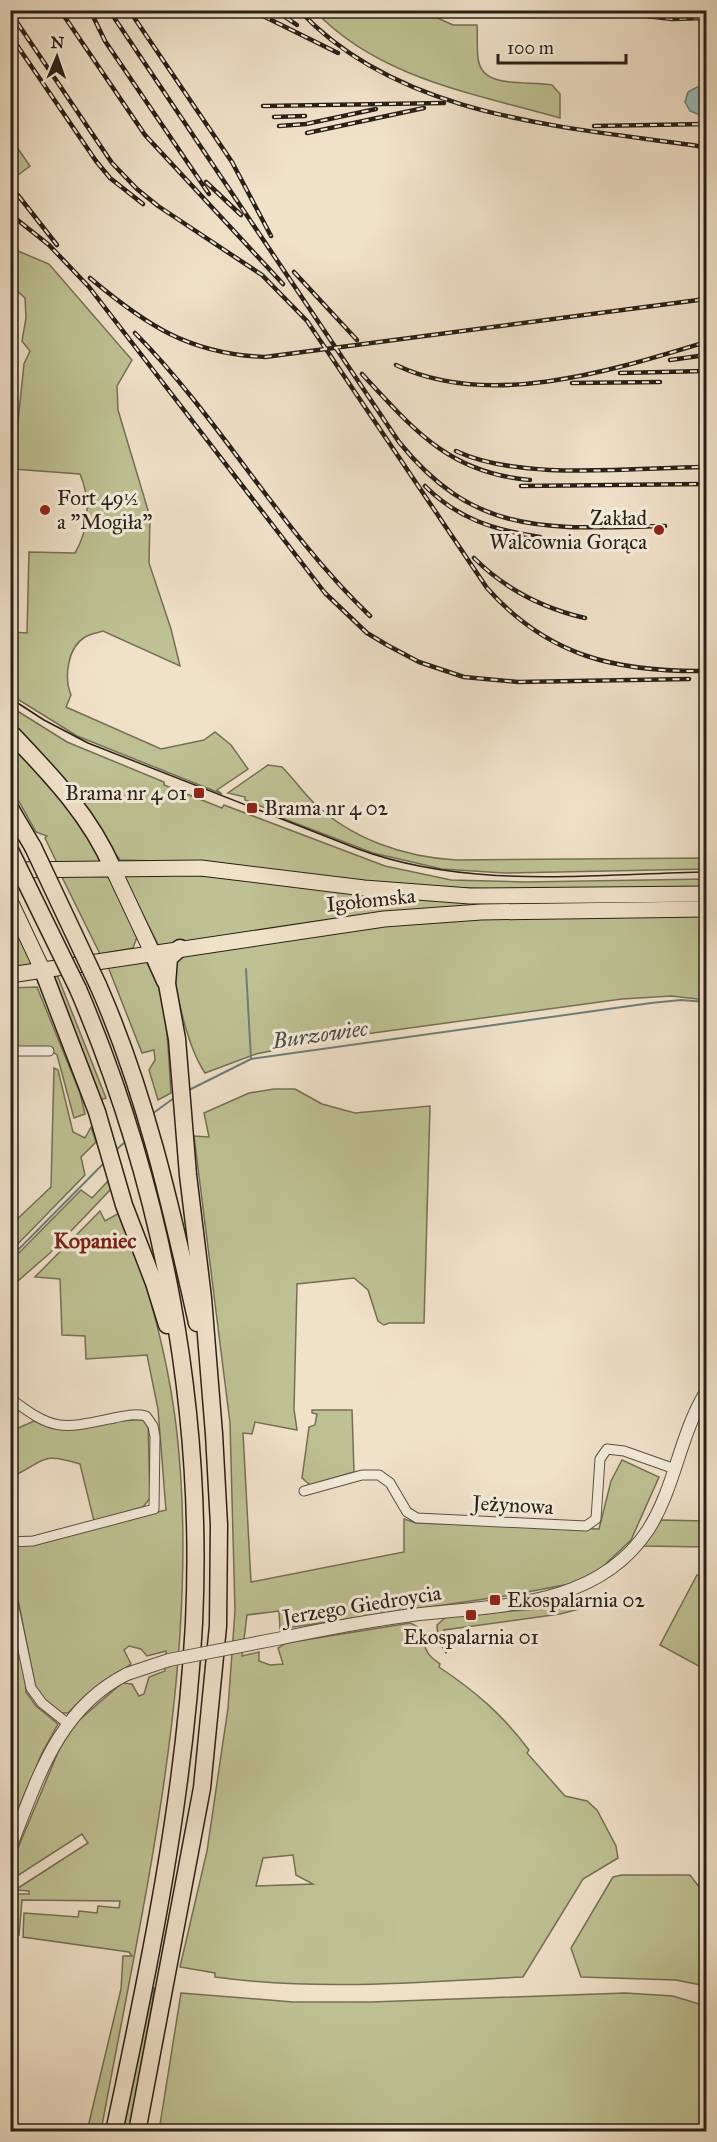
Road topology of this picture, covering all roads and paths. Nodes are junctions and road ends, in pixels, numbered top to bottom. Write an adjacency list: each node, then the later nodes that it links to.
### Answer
1 (10, 732): 4 (highway)
2 (10, 808): 17 (highway, bridge)
3 (10, 850): 16 (highway, bridge)
4 (113, 869): 5 (main road, Igołomska); 6 (main road, Igołomska); 10 (main road)
5 (10, 870)
6 (706, 894)
7 (10, 901): 11 (main road)
8 (706, 909): 9 (main road, Igołomska)
9 (180, 948): 10 (main road, Igołomska); 13 (highway)
10 (152, 952): 11 (main road, Igołomska); 13 (highway)
11 (43, 971): 12 (main road, Igołomska); 16 (highway)
12 (10, 975)
13 (167, 984): 17 (highway)
14 (10, 1051): 15 (street)
15 (49, 1051)
16 (183, 1371): 26 (highway)
17 (208, 1377): 27 (highway)
18 (706, 1392): 20 (street, Jerzego Giedroycia)
19 (10, 1398): 22 (street)
20 (675, 1469): 21 (street, Jeżynowa); 24 (street, Jerzego Giedroycia, bridge)
21 (304, 1491)
22 (10, 1542)
23 (10, 1588): 24 (street)
24 (67, 1723): 25 (street, Jerzego Giedroycia)
25 (10, 1848)
26 (114, 2132)
27 (137, 2132)

